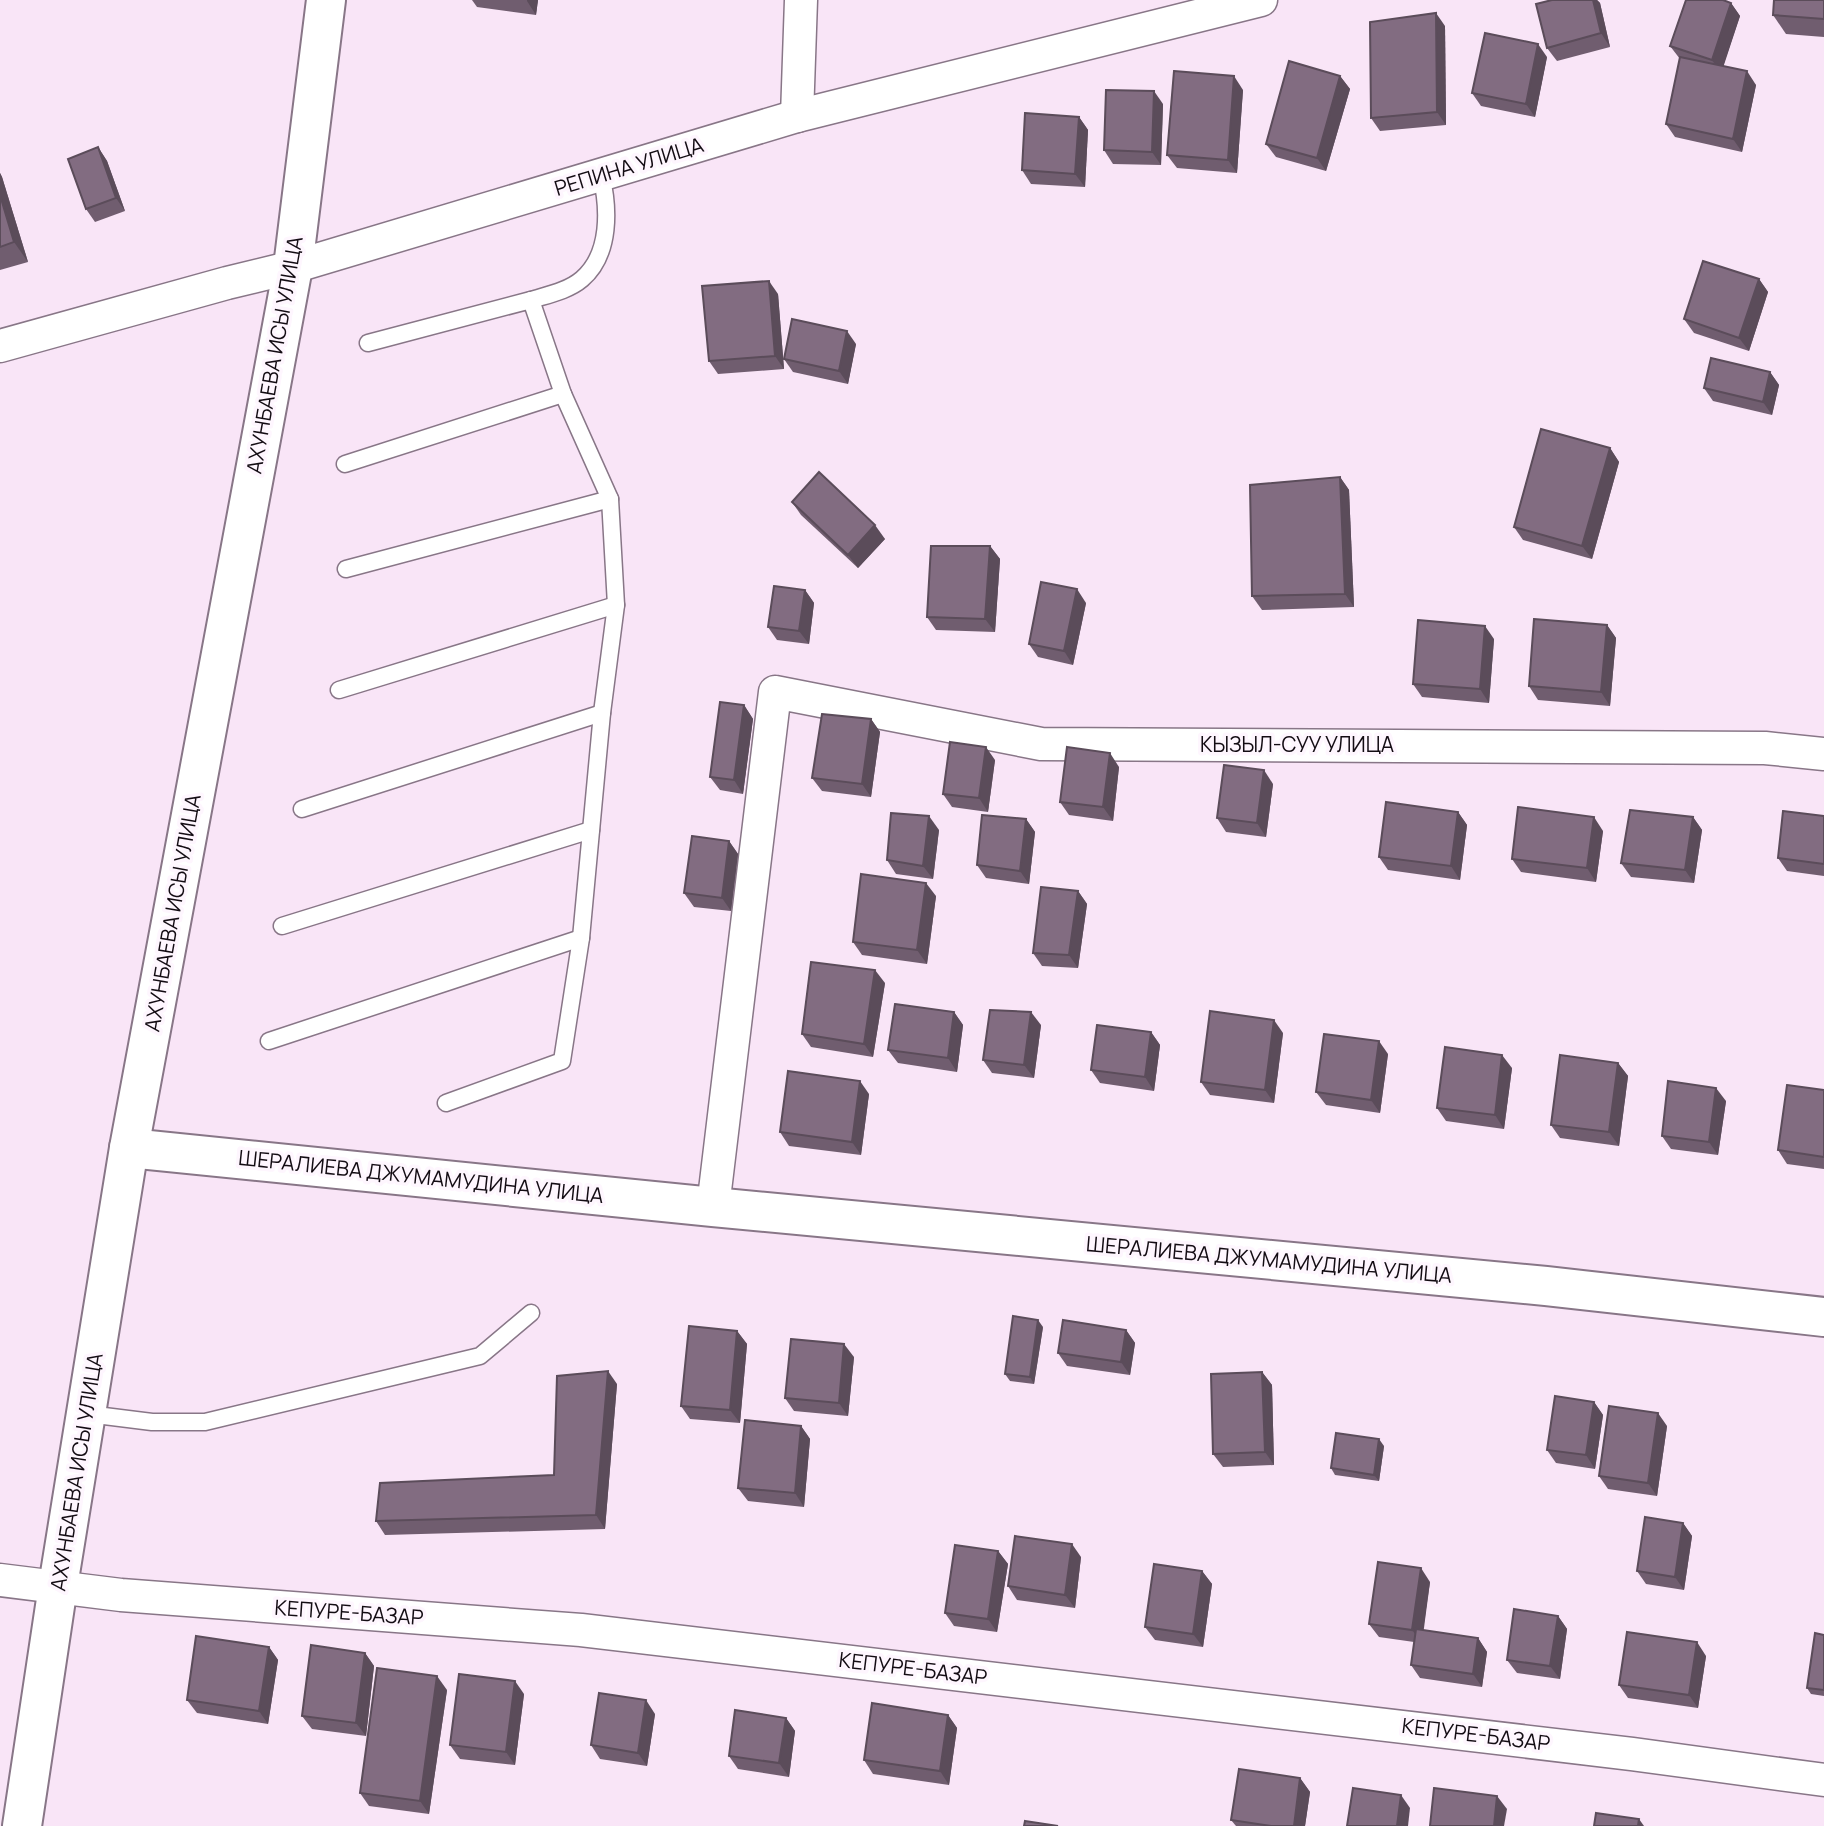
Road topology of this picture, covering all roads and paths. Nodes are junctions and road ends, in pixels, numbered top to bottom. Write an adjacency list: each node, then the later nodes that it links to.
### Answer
1 (326, 0): 6 (main road, АХУНБАЕВА ИСЫ УЛИЦА)
2 (801, 0): 4 (street)
3 (1261, 0): 4 (street, РЕПИНА УЛИЦА)
4 (797, 116): 5 (street, РЕПИНА УЛИЦА)
5 (601, 175): 6 (street, РЕПИНА УЛИЦА); 7 (lane)
6 (293, 267): 9 (street, РЕПИНА УЛИЦА); 24 (main road, АХУНБАЕВА ИСЫ УЛИЦА)
7 (531, 300): 8 (lane); 10 (lane)
8 (368, 343)
9 (0, 346)
10 (563, 394): 11 (lane); 12 (lane)
11 (345, 464)
12 (610, 499): 13 (lane); 14 (lane)
13 (346, 569)
14 (616, 605): 15 (lane); 16 (lane)
15 (338, 690)
16 (602, 713): 18 (lane); 19 (lane)
17 (1824, 754): 25 (street, КЫЗЫЛ-СУУ УЛИЦА)
18 (302, 809)
19 (591, 830): 20 (lane); 21 (lane)
20 (282, 926)
21 (581, 938): 22 (lane); 23 (lane)
22 (269, 1041)
23 (446, 1103)
24 (130, 1147): 25 (main road, ШЕРАЛИЕВА ДЖУМАМУДИНА УЛИЦА); 28 (main road, АХУНБАЕВА ИСЫ УЛИЦА)
25 (713, 1207): 27 (main road, ШЕРАЛИЕВА ДЖУМАМУДИНА УЛИЦА)
26 (531, 1313): 28 (lane)
27 (1824, 1317)
28 (88, 1414): 30 (main road, АХУНБАЕВА ИСЫ УЛИЦА)
29 (0, 1580): 30 (street, КЕПУРЕ-БАЗАР)
30 (58, 1586): 31 (street, КЕПУРЕ-БАЗАР); 32 (main road, АХУНБАЕВА ИСЫ УЛИЦА)
31 (1824, 1780)
32 (23, 1826)

